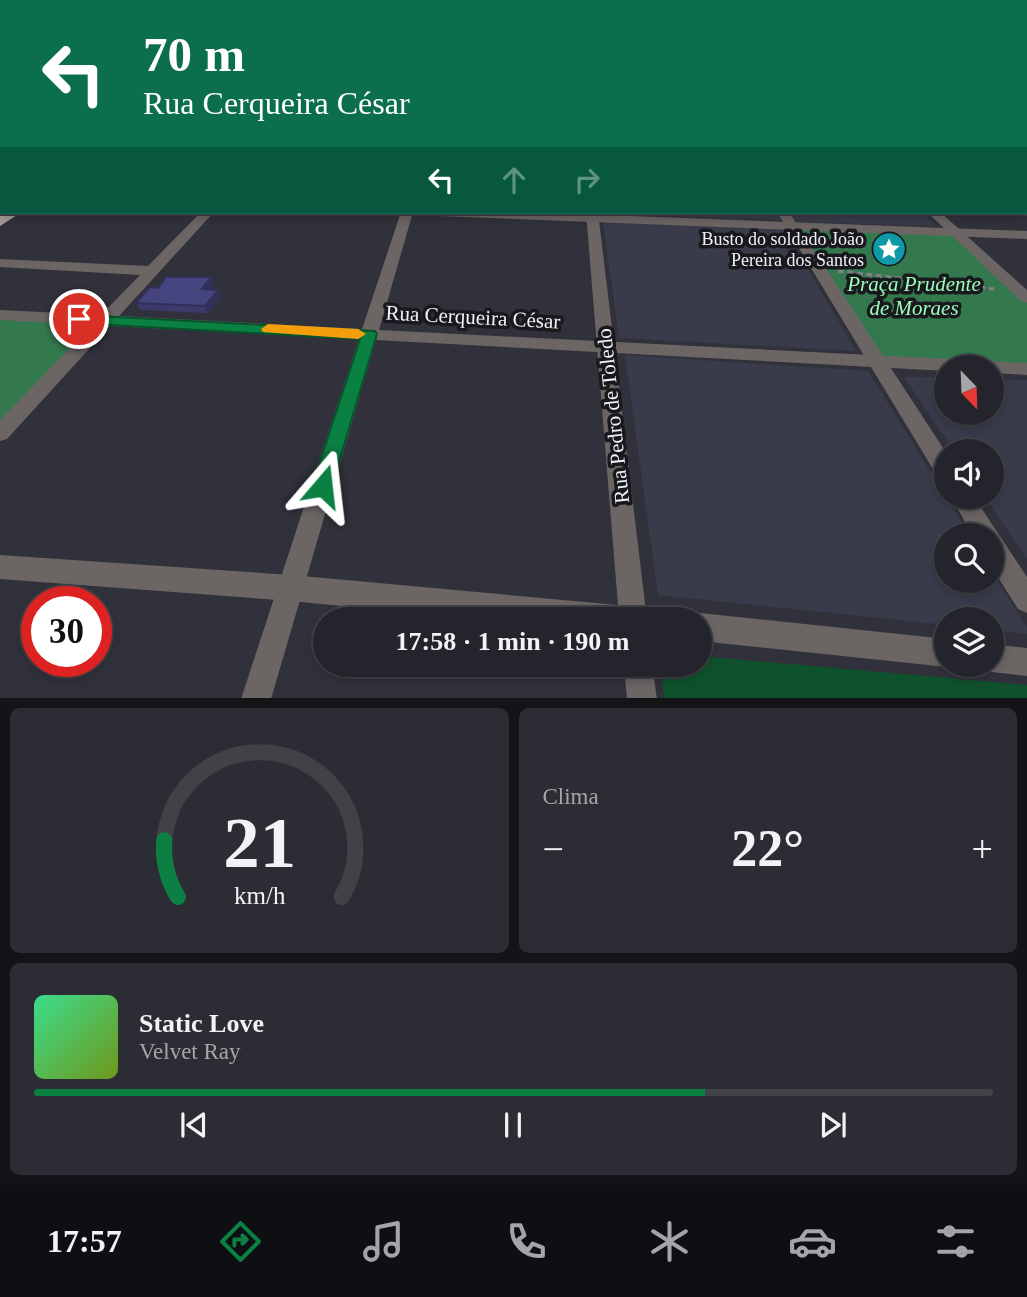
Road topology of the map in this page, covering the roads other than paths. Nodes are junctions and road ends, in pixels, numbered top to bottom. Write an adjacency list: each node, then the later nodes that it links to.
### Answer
1 (206, 214): 10 (street)
2 (406, 214): 14 (street)
3 (541, 214): 5 (street)
4 (935, 214): 7 (street)
5 (592, 215): 6 (street); 15 (street, Rua Pedro de Toledo)
6 (787, 219): 7 (street); 16 (street)
7 (956, 232): 8 (street); 11 (street)
8 (1027, 235)
9 (0, 264): 10 (street)
10 (152, 271): 13 (street)
11 (1024, 295)
12 (0, 315): 13 (street, Rua Cerqueira César)
13 (106, 321): 14 (street, Rua Cerqueira César); 18 (street)
14 (369, 334): 15 (street, Rua Cerqueira César); 22 (street)
15 (607, 346): 16 (street, Rua Cerqueira César); 25 (street, Rua Pedro de Toledo)
16 (875, 361): 17 (street, Rua Cerqueira César); 19 (street)
17 (1027, 369)
18 (0, 433)
19 (934, 453)
20 (1004, 564): 23 (street)
21 (0, 567): 22 (street)
22 (291, 588): 24 (street); 31 (street)
23 (1027, 600)
24 (493, 607)
25 (631, 607)
26 (712, 628): 27 (street)
27 (934, 652)
28 (1004, 659): 29 (street)
29 (1027, 662)
30 (639, 677): 32 (street)
31 (256, 698)
32 (642, 698)

